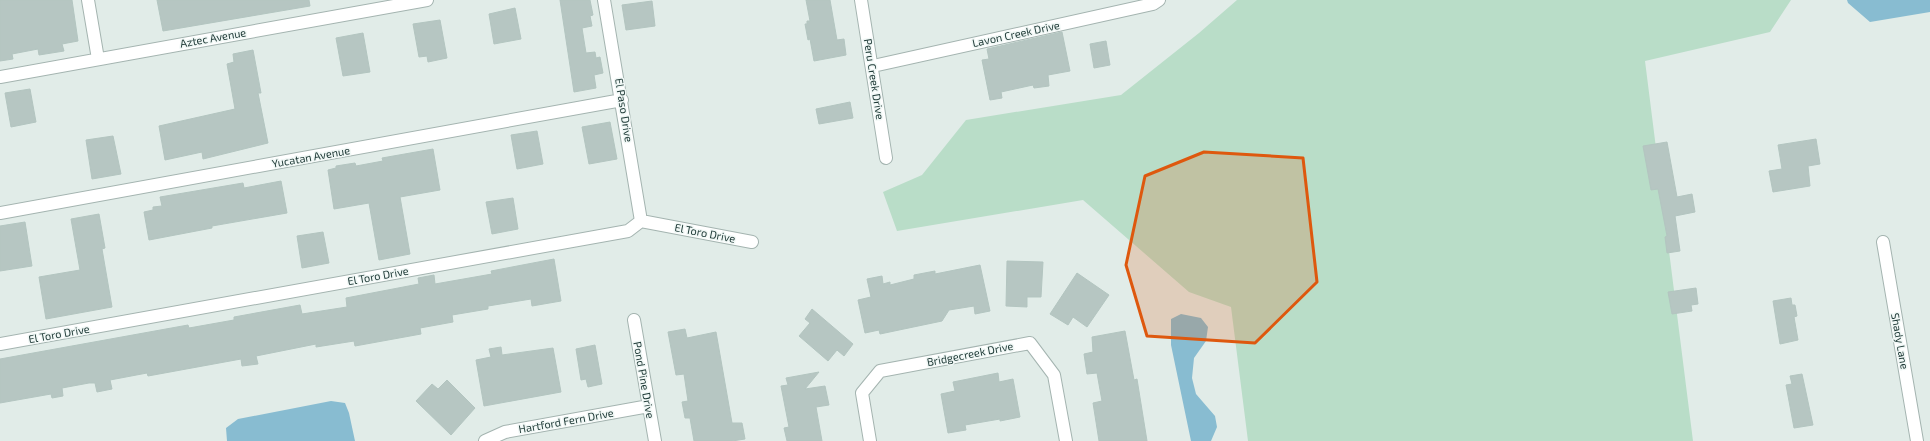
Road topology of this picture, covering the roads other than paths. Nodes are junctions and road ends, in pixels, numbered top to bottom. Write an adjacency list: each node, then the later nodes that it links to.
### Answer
1 (88, 0): 7 (street)
2 (427, 0): 6 (street, Aztec Avenue)
3 (604, 0): 10 (street, El Paso Drive)
4 (861, 0): 8 (street, Peru Creek Drive)
5 (1159, 0): 8 (street, Lavon Creek Drive)
6 (412, 1): 7 (street, Aztec Avenue)
7 (98, 59): 9 (street, Aztec Avenue)
8 (872, 66): 11 (street, Peru Creek Drive)
9 (0, 77)
10 (622, 100): 12 (street, Yucatan Avenue); 13 (street, El Paso Drive)
11 (886, 158)
12 (0, 213)
13 (641, 221): 14 (street, El Toro Drive); 17 (street, El Toro Drive)
14 (752, 242)
15 (1883, 242): 23 (street, Shady Lane)
16 (634, 320): 18 (street, Pond Pine Drive)
17 (0, 344)
18 (649, 406): 19 (street, Hartford Fern Drive); 20 (street, Pond Pine Drive)
19 (485, 441)
20 (655, 441)
21 (870, 441): 22 (street, Bridgecreek Drive)
22 (1066, 441)
23 (1917, 441)

